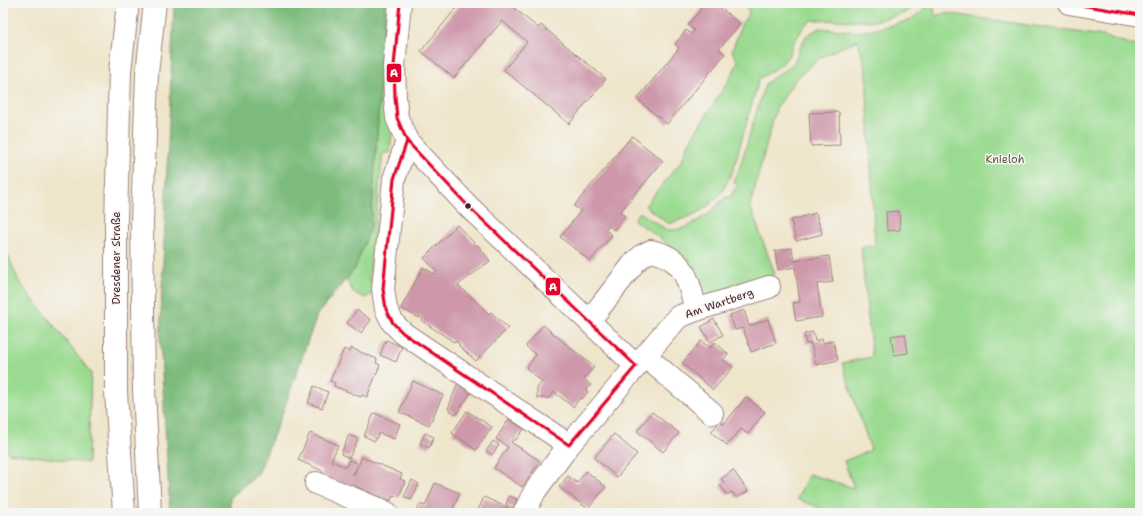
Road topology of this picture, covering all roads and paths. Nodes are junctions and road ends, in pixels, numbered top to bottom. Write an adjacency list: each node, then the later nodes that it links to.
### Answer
1 (128, 3): 15 (street, Dresdener Straße)
2 (154, 3): 16 (street)
3 (400, 3): 6 (street)
4 (1069, 3): 5 (street)
5 (1140, 15)
6 (407, 141): 9 (street); 12 (street)
7 (769, 287): 8 (street, Am Wartberg)
8 (696, 310): 9 (street); 10 (street, Am Wartberg)
9 (589, 321): 10 (street)
10 (640, 361): 11 (street); 12 (street, Am Wartberg)
11 (712, 413)
12 (569, 445): 18 (street, Am Wartberg)
13 (316, 483): 14 (street)
14 (367, 509): 17 (street)
15 (124, 513)
16 (150, 513)
17 (388, 513)
18 (524, 513)

